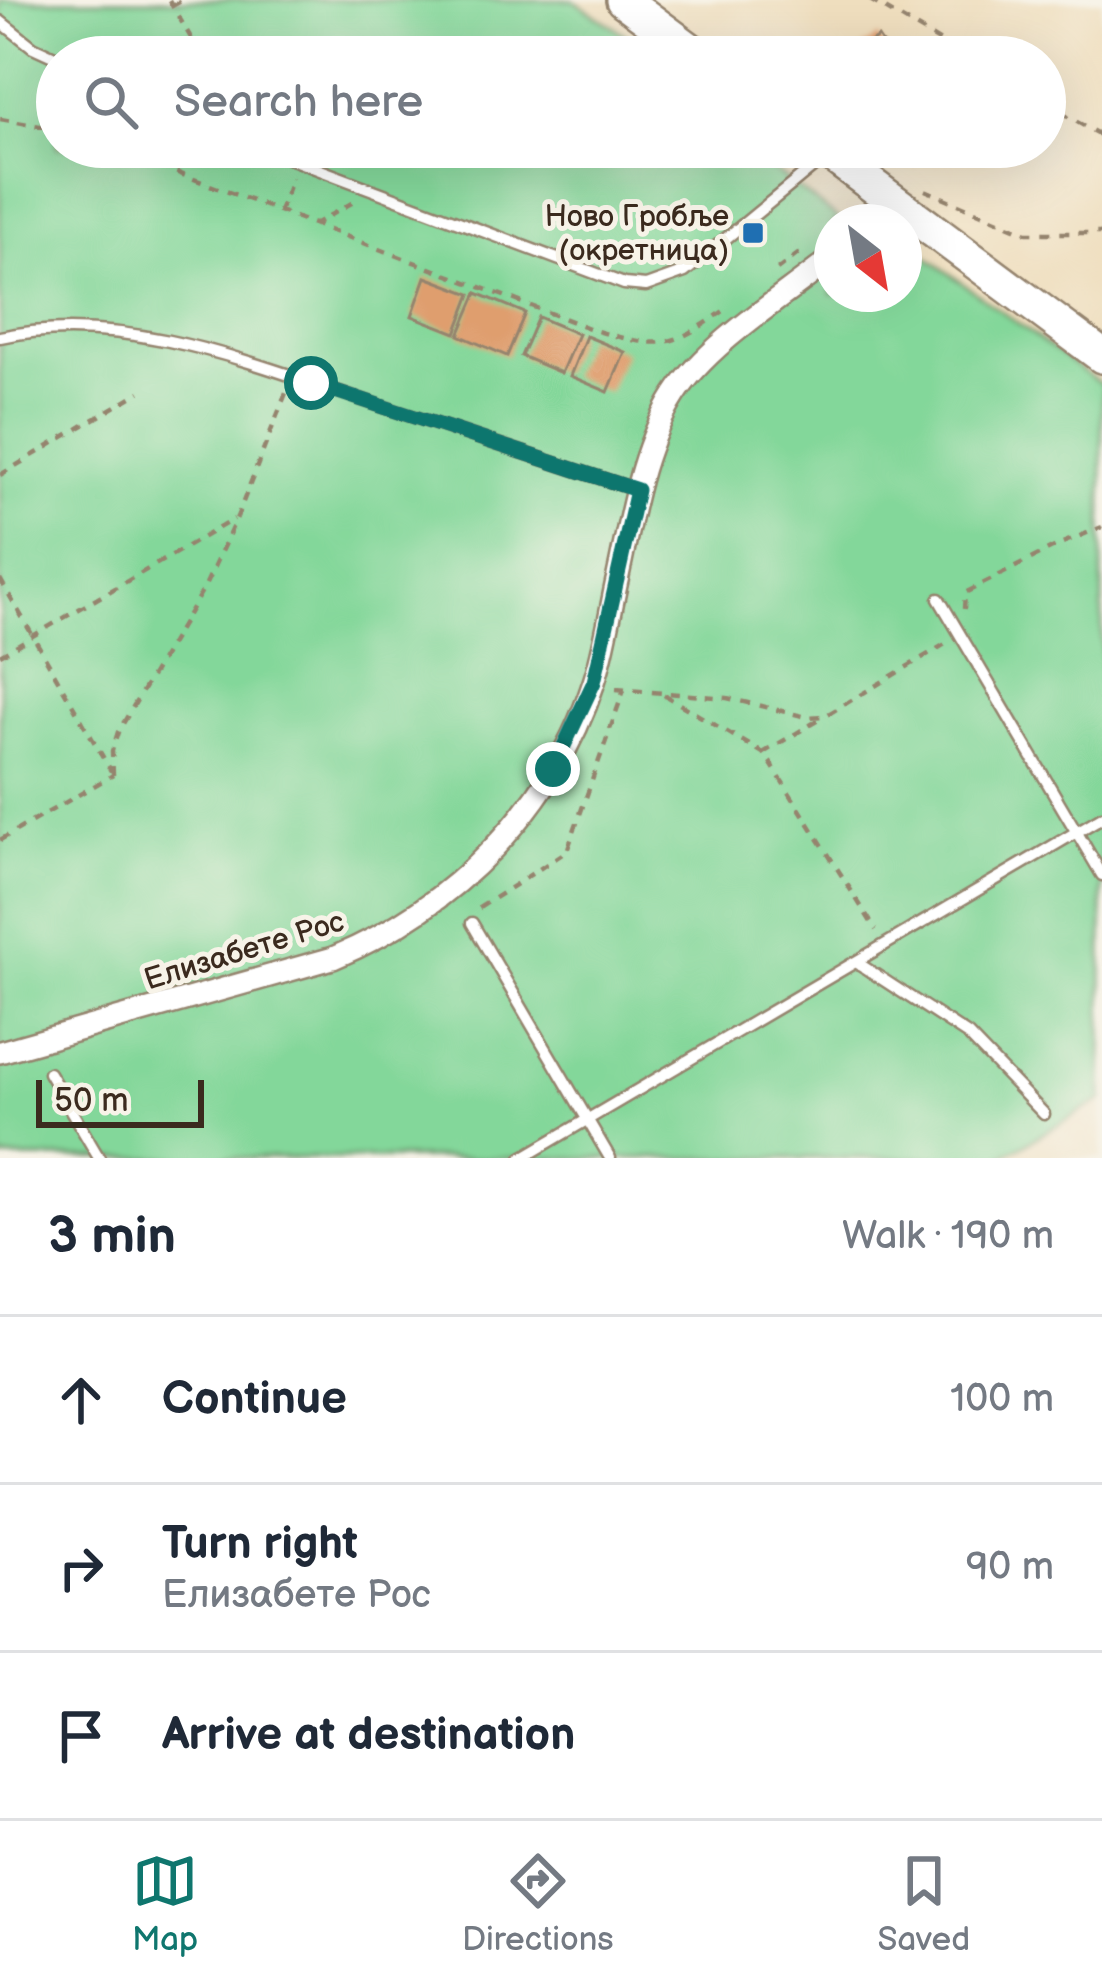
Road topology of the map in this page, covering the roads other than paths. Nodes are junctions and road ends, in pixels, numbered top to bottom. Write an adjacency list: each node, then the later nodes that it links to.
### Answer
1 (623, 0): 3 (street)
2 (0, 21): 4 (lane)
3 (672, 36)
4 (36, 48)
5 (315, 168): 6 (lane)
6 (804, 168)
7 (843, 168): 8 (street)
8 (879, 204)
9 (922, 236): 12 (street)
10 (814, 272): 13 (street, Елизабете Рос)
11 (0, 337): 13 (lane)
12 (1102, 356)
13 (637, 490): 20 (street, Елизабете Рос)
14 (939, 599): 16 (lane)
15 (1102, 817): 16 (lane)
16 (1077, 832): 17 (lane); 19 (lane)
17 (1102, 874)
18 (472, 923): 23 (lane)
19 (856, 962): 22 (lane); 23 (lane)
20 (0, 1052)
21 (50, 1073): 24 (lane)
22 (1044, 1114)
23 (588, 1120): 25 (lane); 26 (lane)
24 (99, 1158)
25 (522, 1158)
26 (610, 1158)

